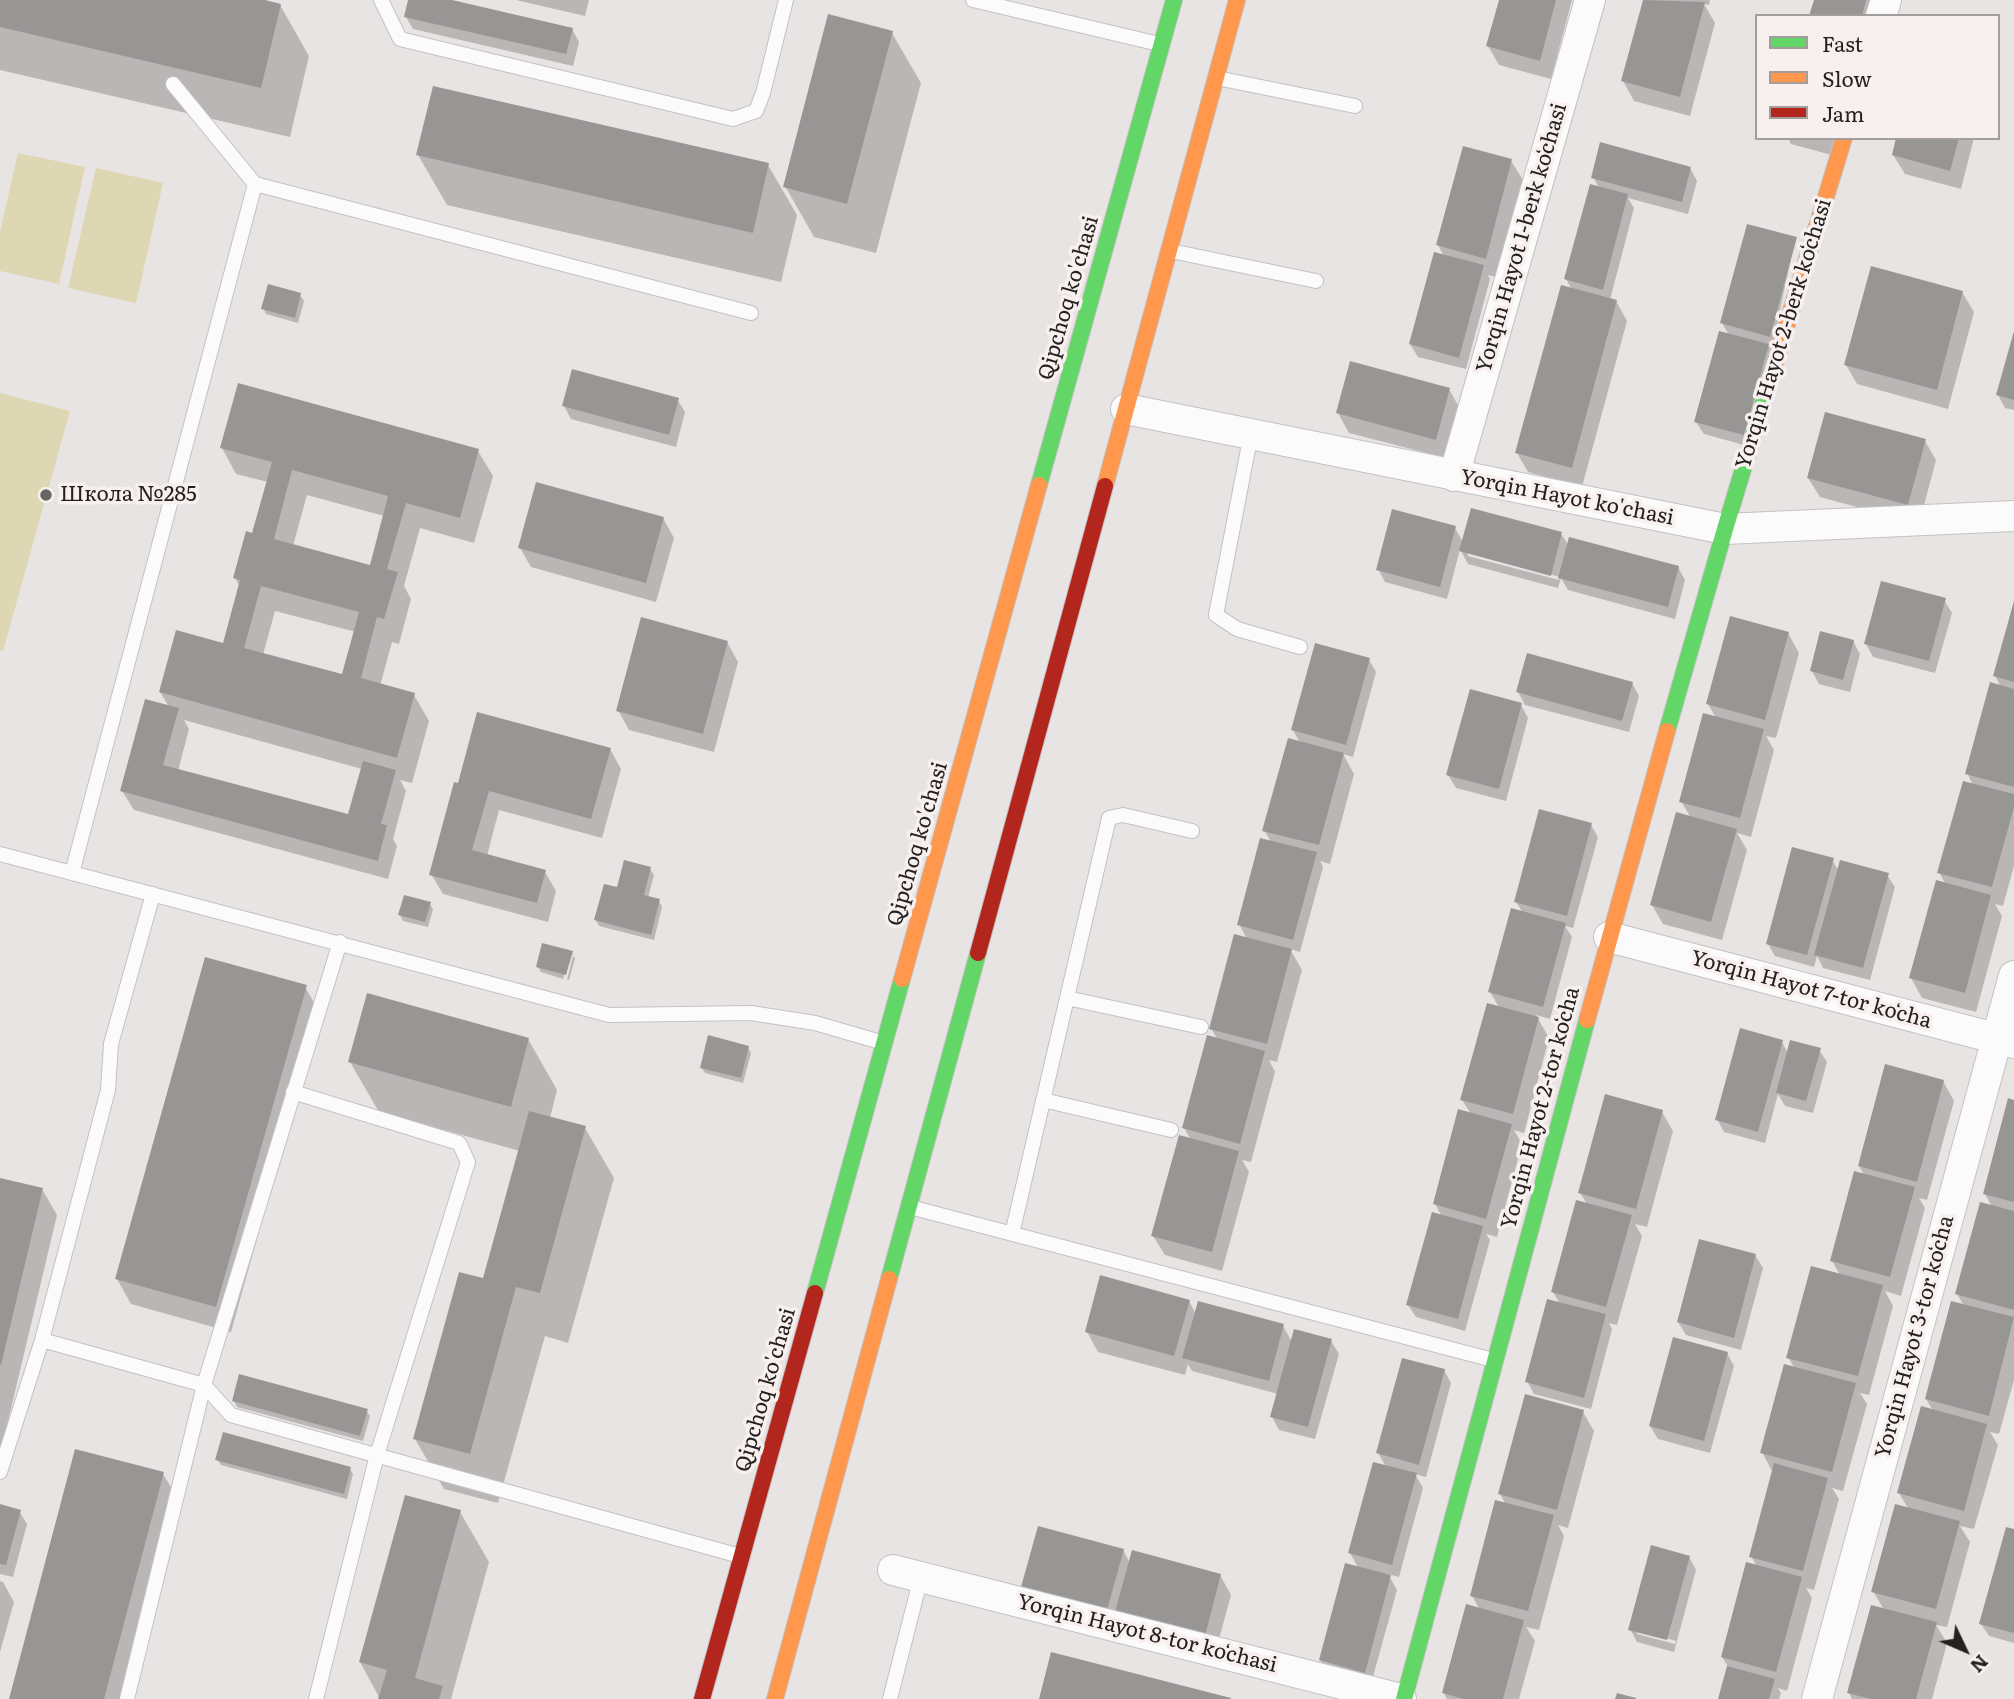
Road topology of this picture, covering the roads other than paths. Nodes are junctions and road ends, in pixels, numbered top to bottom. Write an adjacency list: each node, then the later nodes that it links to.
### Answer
1 (381, 0): 2 (lane)
2 (786, 0)
3 (973, 0): 7 (lane)
4 (1174, 0): 7 (main road, Qipchoq ko'chasi)
5 (1237, 0): 8 (main road)
6 (1590, 0): 18 (street, Yorqin Hayot 1-berk koʻchasi)
7 (1161, 44): 32 (main road, Qipchoq ko'chasi)
8 (1216, 78): 10 (lane); 13 (main road)
9 (173, 84): 12 (lane)
10 (1355, 106)
11 (1842, 140): 20 (main road, Yorqin Hayot 2-berk koʻchasi)
12 (255, 184): 15 (lane); 24 (lane)
13 (1169, 250): 14 (lane); 16 (main road)
14 (1316, 281)
15 (751, 313)
16 (1126, 409): 17 (street, Yorqin Hayot ko'chasi); 36 (main road)
17 (1251, 434): 18 (street, Yorqin Hayot ko'chasi); 21 (lane)
18 (1454, 476): 20 (street, Yorqin Hayot ko'chasi)
19 (2014, 516): 20 (street, Yorqin Hayot ko'chasi)
20 (1725, 529): 26 (main road, Yorqin Hayot 2-tor koʻcha)
21 (1300, 647)
22 (1192, 831): 29 (lane)
23 (0, 854): 24 (lane)
24 (72, 873): 25 (lane)
25 (153, 894): 27 (lane); 38 (lane)
26 (1609, 937): 31 (street, Yorqin Hayot 7-tor koʻcha); 39 (main road, Yorqin Hayot 2-tor koʻcha)
27 (340, 942): 32 (lane); 33 (lane)
28 (2014, 976): 31 (street, Yorqin Hayot 3-tor koʻcha)
29 (1067, 999): 30 (lane); 34 (lane)
30 (1201, 1027)
31 (2006, 1041): 51 (street, Yorqin Hayot 3-tor koʻcha)
32 (884, 1043): 43 (main road, Qipchoq ko'chasi)
33 (293, 1092): 40 (lane); 41 (lane)
34 (1043, 1100): 35 (lane); 37 (lane)
35 (1171, 1130)
36 (909, 1206): 37 (lane); 48 (main road)
37 (1012, 1234): 39 (lane)
38 (42, 1340): 40 (lane); 42 (lane)
39 (1495, 1361): 50 (main road, Yorqin Hayot 2-tor koʻcha)
40 (204, 1385): 41 (lane); 45 (lane)
41 (377, 1455): 43 (lane); 46 (lane)
42 (0, 1472)
43 (741, 1556): 47 (main road, Qipchoq ko'chasi)
44 (907, 1573): 49 (lane); 50 (street, Yorqin Hayot 8-tor koʻchasi)
45 (127, 1699)
46 (316, 1699)
47 (702, 1699)
48 (775, 1699)
49 (890, 1699)
50 (1403, 1699)
51 (1817, 1699)

